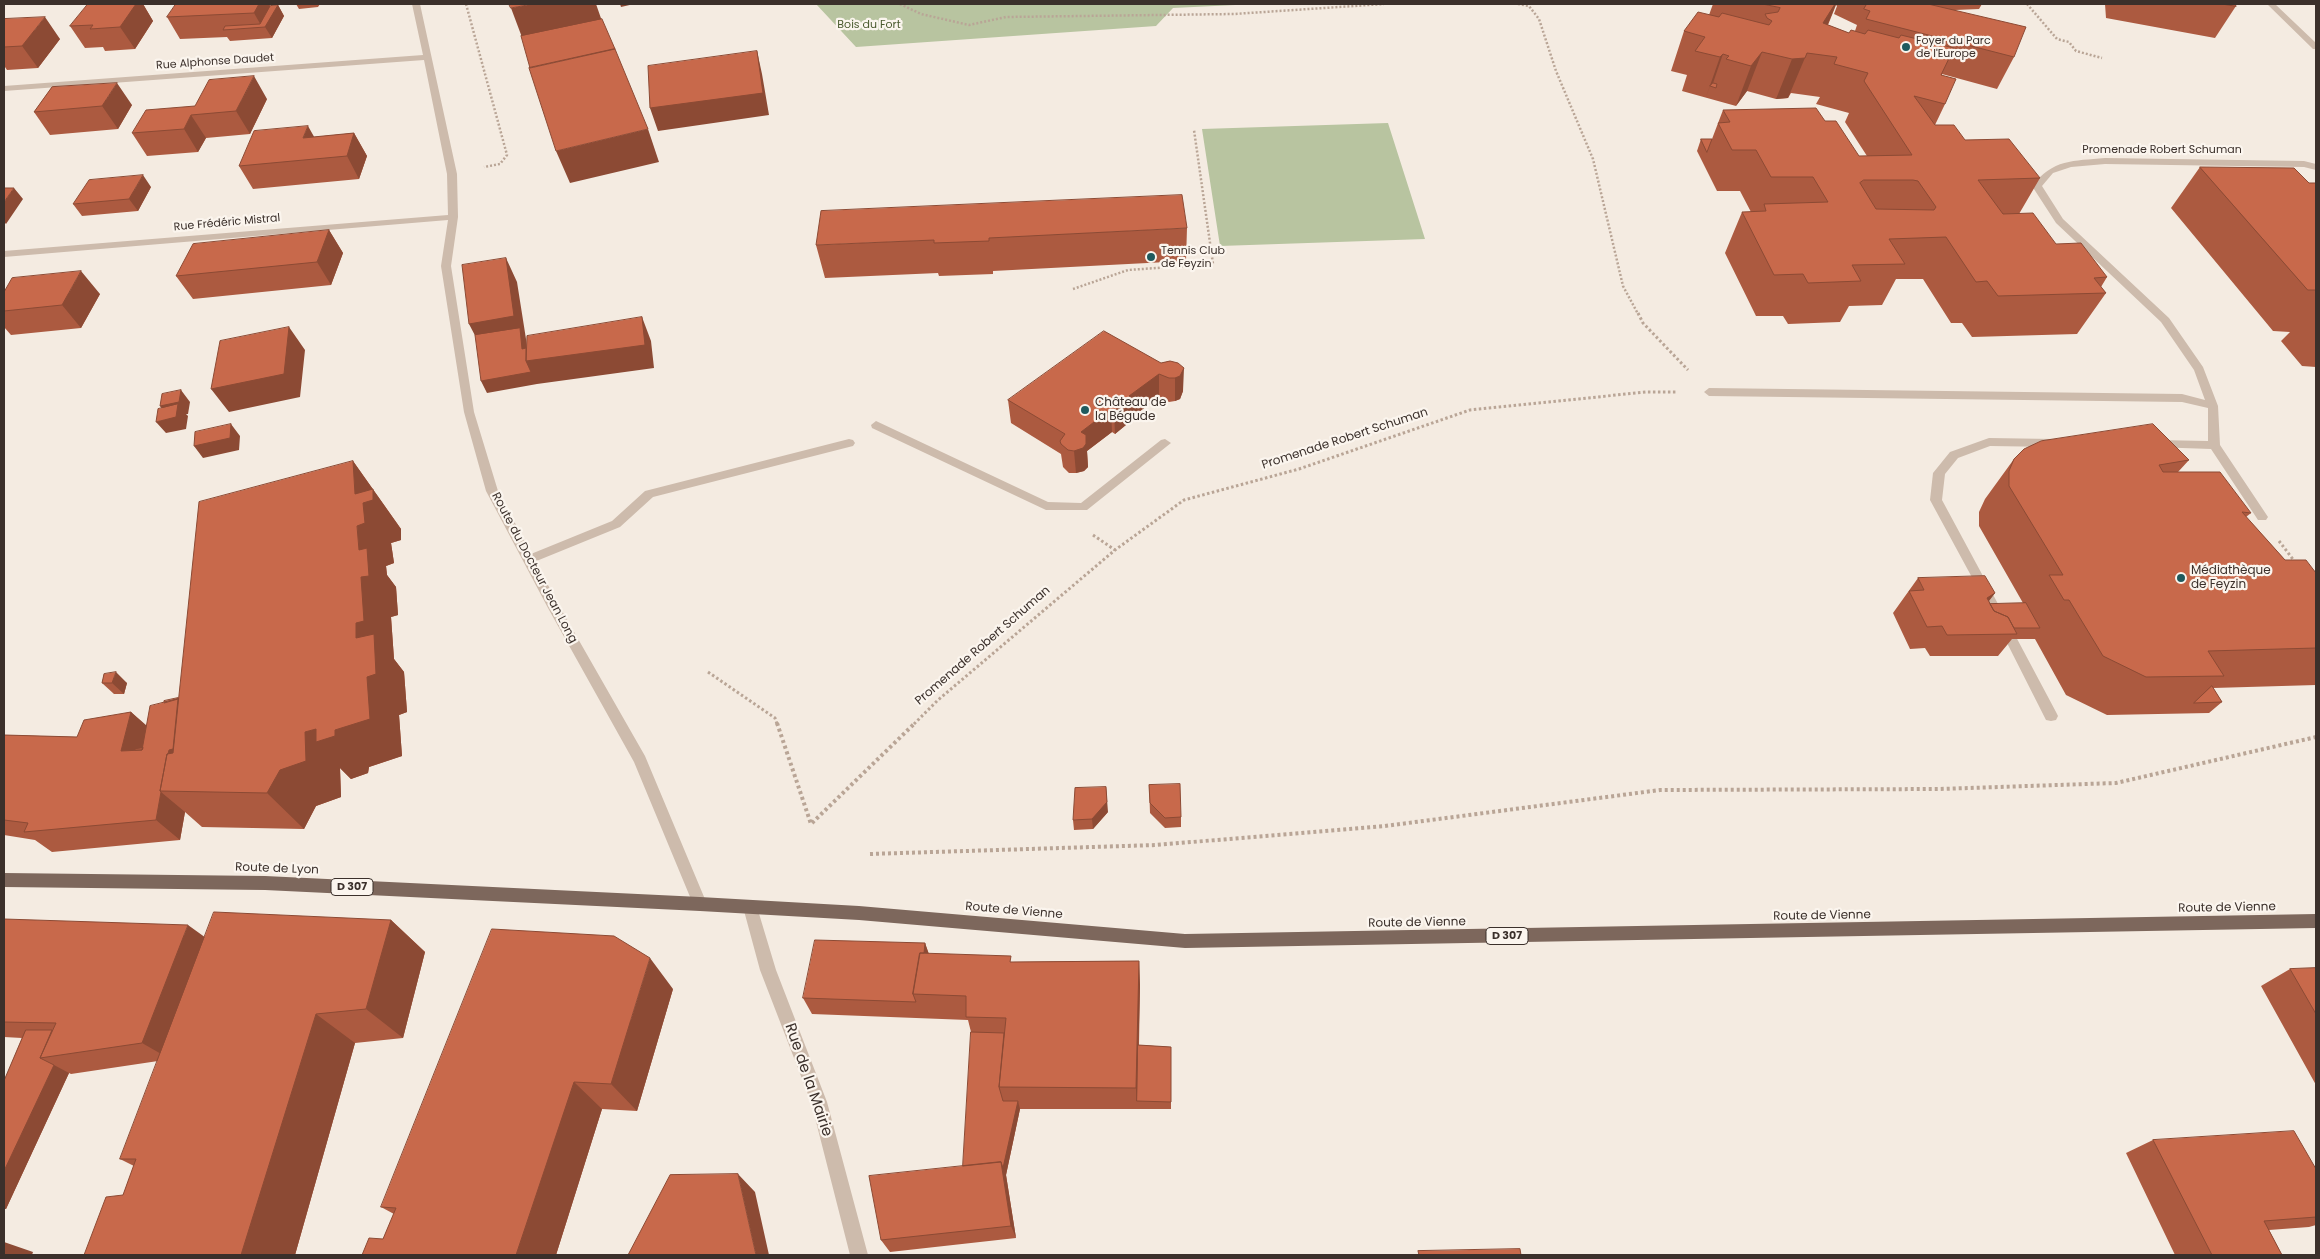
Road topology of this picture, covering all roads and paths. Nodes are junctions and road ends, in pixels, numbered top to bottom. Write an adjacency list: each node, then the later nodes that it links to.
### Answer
1 (416, 4): 11 (street, Route du Docteur Jean Long)
2 (466, 4): 16 (path)
3 (900, 4): 4 (path)
4 (1384, 4)
5 (1518, 4): 9 (path)
6 (1533, 4): 9 (path)
7 (2027, 4): 12 (path)
8 (2270, 4): 10 (street)
9 (1529, 6): 20 (path)
10 (2316, 47)
11 (427, 57): 13 (street, Rue Alphonse Daudet); 16 (street, Route du Docteur Jean Long)
12 (2102, 58)
13 (4, 89)
14 (1194, 130): 19 (path)
15 (2316, 167): 21 (street, Promenade Robert Schuman)
16 (452, 174): 17 (street, Route du Docteur Jean Long)
17 (453, 217): 18 (street, Rue Frédéric Mistral); 29 (street, Route du Docteur Jean Long)
18 (4, 254)
19 (1073, 289)
20 (1709, 392): 21 (street); 33 (path, Promenade Robert Schuman)
21 (2213, 406): 27 (street, Promenade Robert Schuman)
22 (876, 425): 24 (street)
23 (849, 443): 29 (street)
24 (1165, 443)
25 (2068, 443): 31 (street)
26 (2146, 444): 27 (street)
27 (2214, 445): 28 (street)
28 (2262, 517): 30 (path)
29 (530, 559): 38 (street, Route du Docteur Jean Long)
30 (2300, 568)
31 (1998, 615)
32 (2011, 639): 34 (street)
33 (708, 672)
34 (2051, 716)
35 (2316, 737): 36 (path)
36 (870, 854)
37 (4, 880): 38 (main road, Route de Lyon / D 307)
38 (700, 904): 39 (main road, Route de Vienne / D 307)
39 (750, 907): 40 (main road, Route de Vienne / D 307); 41 (street, Rue de la Mairie)
40 (2316, 921)
41 (860, 1255)

